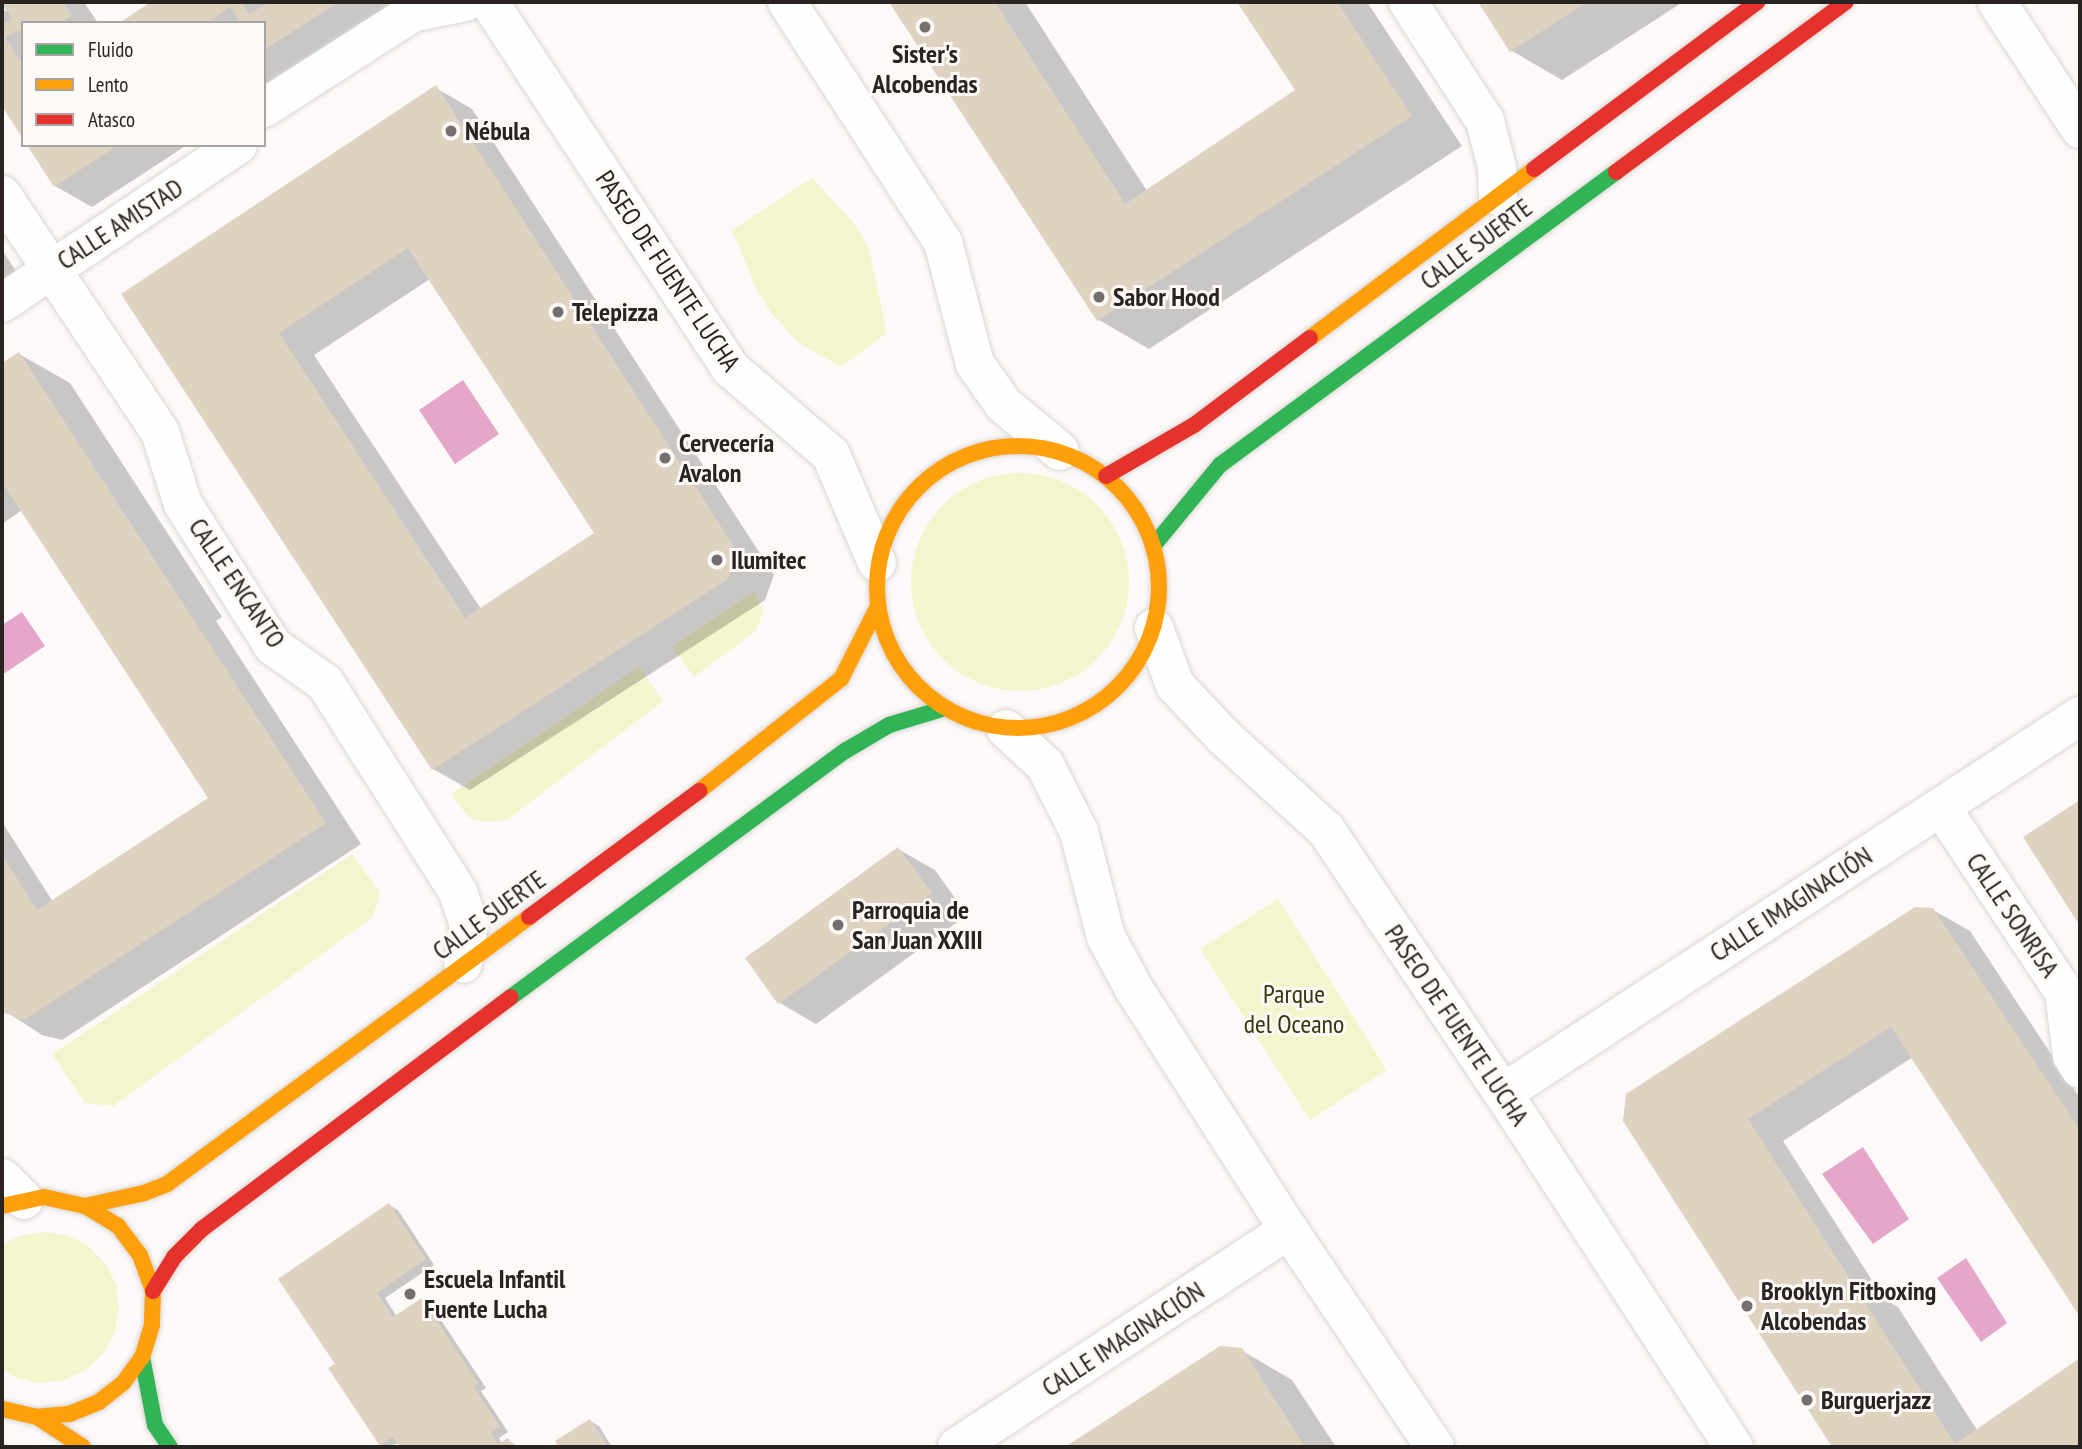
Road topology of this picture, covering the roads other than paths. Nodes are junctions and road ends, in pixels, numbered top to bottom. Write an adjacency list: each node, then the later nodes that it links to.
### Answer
1 (465, 2): 8 (street)
2 (489, 2): 18 (street, PASEO DE FUENTE LUCHA)
3 (787, 2): 15 (street)
4 (1408, 2): 12 (street)
5 (1757, 2): 12 (main road, CALLE SUERTE)
6 (1846, 2): 17 (main road, CALLE SUERTE)
7 (1997, 2): 9 (street)
8 (266, 107)
9 (2080, 129)
10 (235, 147): 13 (street, CALLE AMISTAD)
11 (2, 195): 13 (street, CALLE ENCANTO)
12 (1498, 196): 16 (main road, CALLE SUERTE)
13 (50, 270): 14 (street, CALLE AMISTAD); 25 (street, CALLE ENCANTO)
14 (2, 303)
15 (1060, 451): 16 (main road); 18 (main road)
16 (1107, 476): 17 (main road)
17 (1154, 545): 20 (main road)
18 (877, 563): 19 (main road)
19 (877, 608): 21 (main road); 25 (main road, CALLE SUERTE)
20 (1154, 628): 23 (main road); 27 (street, PASEO DE FUENTE LUCHA)
21 (942, 709): 23 (main road); 31 (main road)
22 (2080, 716): 24 (street, CALLE IMAGINACIÓN)
23 (1006, 729): 30 (street)
24 (1941, 807): 26 (street, CALLE SONRISA); 27 (street, CALLE IMAGINACIÓN)
25 (463, 964): 29 (main road, CALLE SUERTE)
26 (2080, 1069)
27 (1503, 1093): 39 (street, PASEO DE FUENTE LUCHA)
28 (9, 1194): 29 (main road)
29 (85, 1206): 31 (main road)
30 (1289, 1230): 37 (street, CALLE IMAGINACIÓN); 38 (street)
31 (153, 1291): 32 (main road)
32 (142, 1357): 34 (main road); 36 (main road)
33 (2, 1409): 34 (main road)
34 (37, 1417): 35 (main road)
35 (83, 1447)
36 (170, 1447)
37 (957, 1447)
38 (1435, 1447)
39 (1734, 1447)

